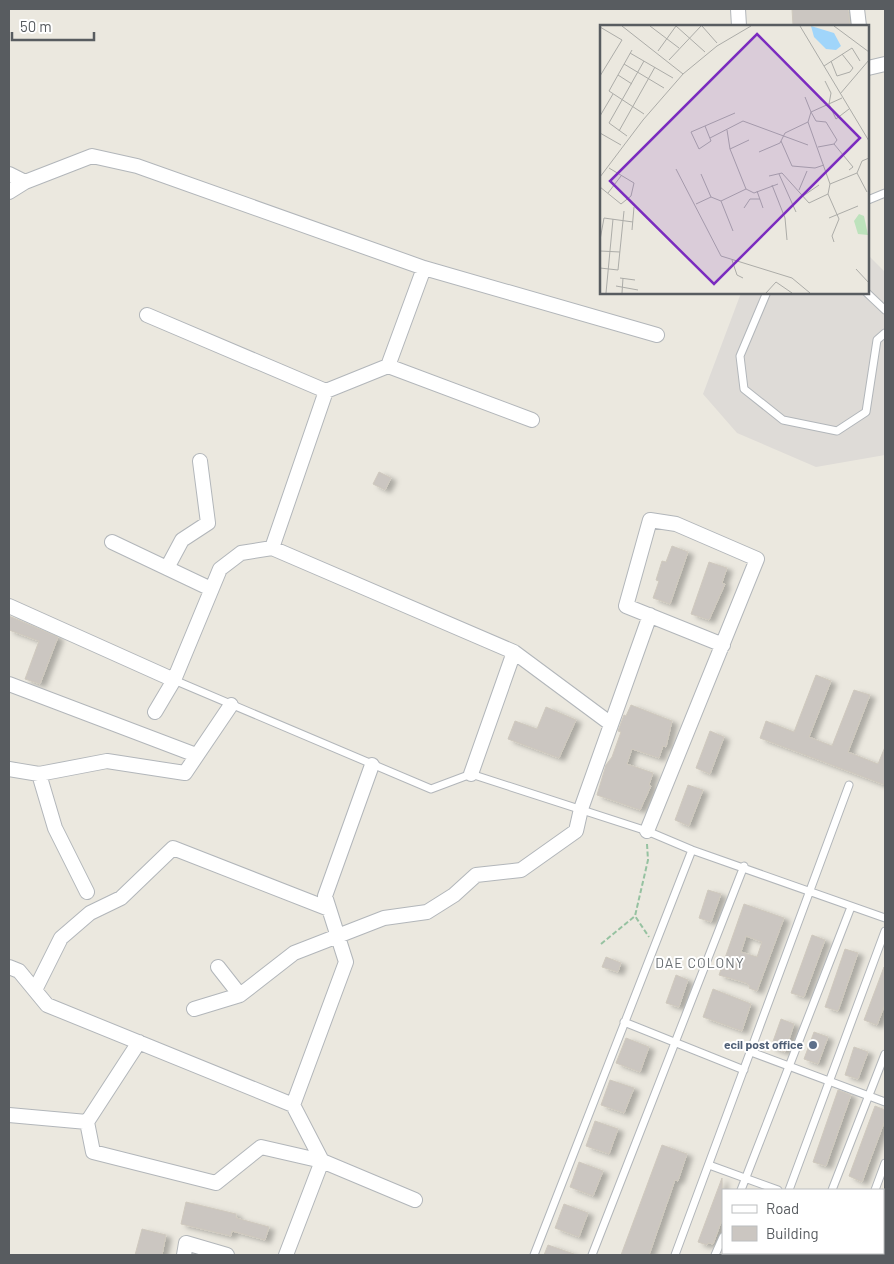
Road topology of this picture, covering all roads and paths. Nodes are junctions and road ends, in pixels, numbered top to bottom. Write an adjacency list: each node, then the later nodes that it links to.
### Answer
1 (738, 9): 3 (street)
2 (857, 9): 4 (street)
3 (739, 25)
4 (859, 25)
5 (885, 64): 6 (street)
6 (869, 68)
7 (9, 174): 8 (street)
8 (25, 182): 9 (street); 12 (street)
9 (9, 192)
10 (885, 193): 11 (lane)
11 (869, 200)
12 (424, 268): 18 (street); 19 (street)
13 (766, 294): 17 (lane)
14 (868, 294): 15 (lane)
15 (885, 310)
16 (147, 315): 20 (street)
17 (885, 333)
18 (657, 335)
19 (388, 366): 20 (street); 21 (street)
20 (326, 392): 24 (street)
21 (532, 420)
22 (200, 461): 25 (street)
23 (112, 542): 25 (street)
24 (272, 548): 26 (street); 30 (street)
25 (167, 568): 26 (street)
26 (211, 589): 31 (street)
27 (9, 606): 31 (street)
28 (650, 615): 29 (street); 29 (street); 35 (street)
29 (722, 645): 43 (street)
30 (514, 652): 35 (street); 40 (street)
31 (174, 680): 33 (lane); 34 (street)
32 (9, 684): 36 (street)
33 (231, 704): 36 (street); 37 (lane)
34 (155, 712)
35 (611, 724): 42 (street)
36 (196, 755): 39 (street)
37 (372, 765): 40 (lane); 49 (street)
38 (9, 769): 39 (street)
39 (39, 774): 47 (street)
40 (470, 774): 42 (lane)
41 (849, 785): 46 (lane)
42 (581, 809): 43 (lane); 53 (street)
43 (647, 830): 44 (lane); 50 (path)
44 (692, 850): 45 (lane); 55 (lane)
45 (744, 866): 46 (lane); 62 (lane)
46 (812, 891): 48 (lane); 64 (lane)
47 (86, 892)
48 (851, 907): 51 (lane); 66 (lane)
49 (329, 909): 53 (street); 58 (street)
50 (635, 916): 54 (path); 55 (path)
51 (885, 918)
52 (885, 931): 68 (lane)
53 (338, 936): 59 (street); 71 (street)
54 (601, 944)
55 (654, 945): 61 (lane)
56 (9, 967): 58 (street)
57 (218, 968): 59 (street)
58 (35, 990): 63 (street)
59 (240, 995): 60 (street)
60 (194, 1009)
61 (624, 1022): 62 (lane); 88 (lane)
62 (675, 1041): 67 (lane); 89 (lane)
63 (139, 1042): 71 (street); 73 (street)
64 (751, 1052): 66 (lane); 67 (lane)
65 (885, 1054): 69 (lane)
66 (788, 1067): 68 (lane); 77 (lane)
67 (744, 1070): 76 (lane)
68 (832, 1080): 69 (lane); 80 (lane)
69 (869, 1096): 70 (lane); 81 (lane)
70 (885, 1102)
71 (293, 1105): 74 (street)
72 (9, 1115): 73 (street)
73 (87, 1122): 74 (street)
74 (322, 1161): 83 (street); 87 (street)
75 (885, 1162): 82 (lane)
76 (709, 1166): 77 (lane); 90 (lane)
77 (745, 1180): 78 (lane); 79 (lane)
78 (741, 1189)
79 (775, 1189)
80 (789, 1189)
81 (832, 1189)
82 (874, 1189)
83 (416, 1200)
84 (722, 1239): 91 (lane)
85 (184, 1255): 86 (street)
86 (227, 1255)
87 (286, 1255)
88 (534, 1255)
89 (592, 1255)
90 (676, 1255)
91 (716, 1255)

